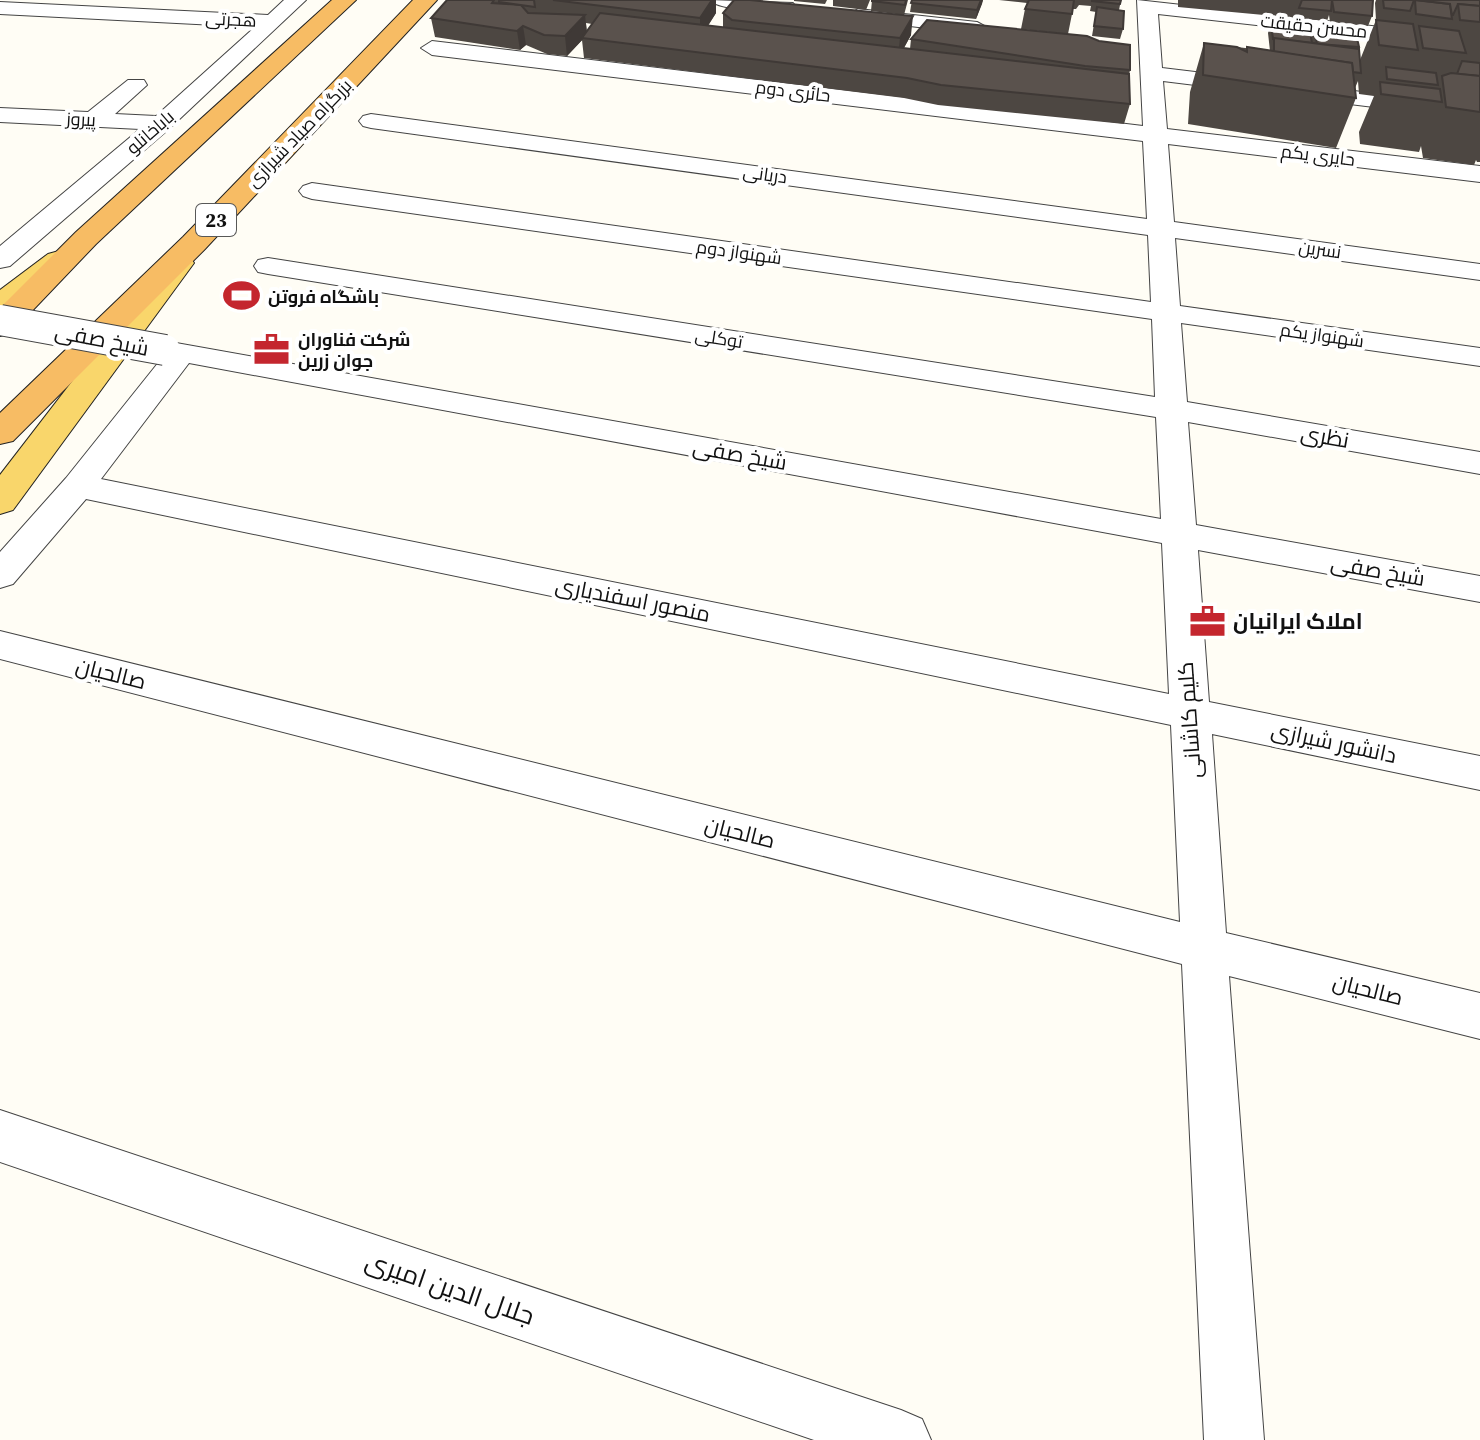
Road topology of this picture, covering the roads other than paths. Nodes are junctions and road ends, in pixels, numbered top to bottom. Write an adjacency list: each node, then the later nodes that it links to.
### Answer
1 (191, 0): 10 (street)
2 (296, 0): 11 (street, باباخانلو)
3 (345, 0): 31 (highway)
4 (426, 0): 32 (highway, بزرگراه صیاد شیرازی / 23)
5 (719, 0): 8 (street)
6 (1147, 4): 13 (street, محسن حقیقت); 15 (street, کلیم کاشانی)
7 (0, 8): 10 (street, هجرتی)
8 (811, 10)
9 (842, 13): 12 (street)
10 (173, 16): 11 (street, هجرتی)
11 (271, 21): 23 (street, باباخانلو)
12 (996, 30)
13 (1480, 44)
14 (432, 48): 24 (street, حائری دوم)
15 (1145, 55): 18 (street); 24 (street, کلیم کاشانی)
16 (136, 85): 21 (street)
17 (30, 96): 19 (street)
18 (1480, 113)
19 (4, 115): 20 (street, پیروز)
20 (53, 118): 21 (street, پیروز); 25 (street)
21 (94, 119): 23 (street, پیروز)
22 (371, 121): 29 (street, دریانی)
23 (162, 123): 33 (street, باباخانلو)
24 (1155, 135): 26 (street, حایری یکم); 29 (street, کلیم کاشانی)
25 (29, 137)
26 (1480, 174)
27 (312, 191): 37 (street, شهنواز دوم)
28 (33, 209): 30 (street)
29 (1160, 226): 35 (street, نسرین); 37 (street, کلیم کاشانی)
30 (0, 238)
31 (86, 238): 36 (main road); 39 (highway)
32 (194, 243): 43 (highway, بزرگراه صیاد شیرازی / 23); 46 (main road)
33 (0, 260)
34 (268, 266): 42 (street, توکلی)
35 (1480, 272)
36 (0, 305)
37 (1165, 312): 41 (street, شهنواز یکم); 42 (street, کلیم کاشانی)
38 (0, 320): 40 (street, شیخ صفی, bridge)
39 (0, 326)
40 (174, 352): 45 (street); 47 (street, شیخ صفی)
41 (1480, 357)
42 (1170, 409): 44 (street, نظری); 47 (street, کلیم کاشانی)
43 (0, 433)
44 (1480, 463)
45 (78, 486): 48 (street); 51 (street, منصور اسفندیاری)
46 (0, 501)
47 (1178, 534): 49 (street, شیخ صفی); 51 (street, کلیم کاشانی)
48 (0, 575)
49 (1480, 589)
50 (0, 645): 53 (street, صالحیان)
51 (1189, 711): 52 (street, دانشور شیرازی); 53 (street, کلیم کاشانی)
52 (1480, 773)
53 (1204, 949): 54 (street, صالحیان); 57 (street, کلیم کاشانی)
54 (1480, 1016)
55 (0, 1136): 56 (street, جلال الدین امیری)
56 (901, 1440)
57 (1234, 1440)

